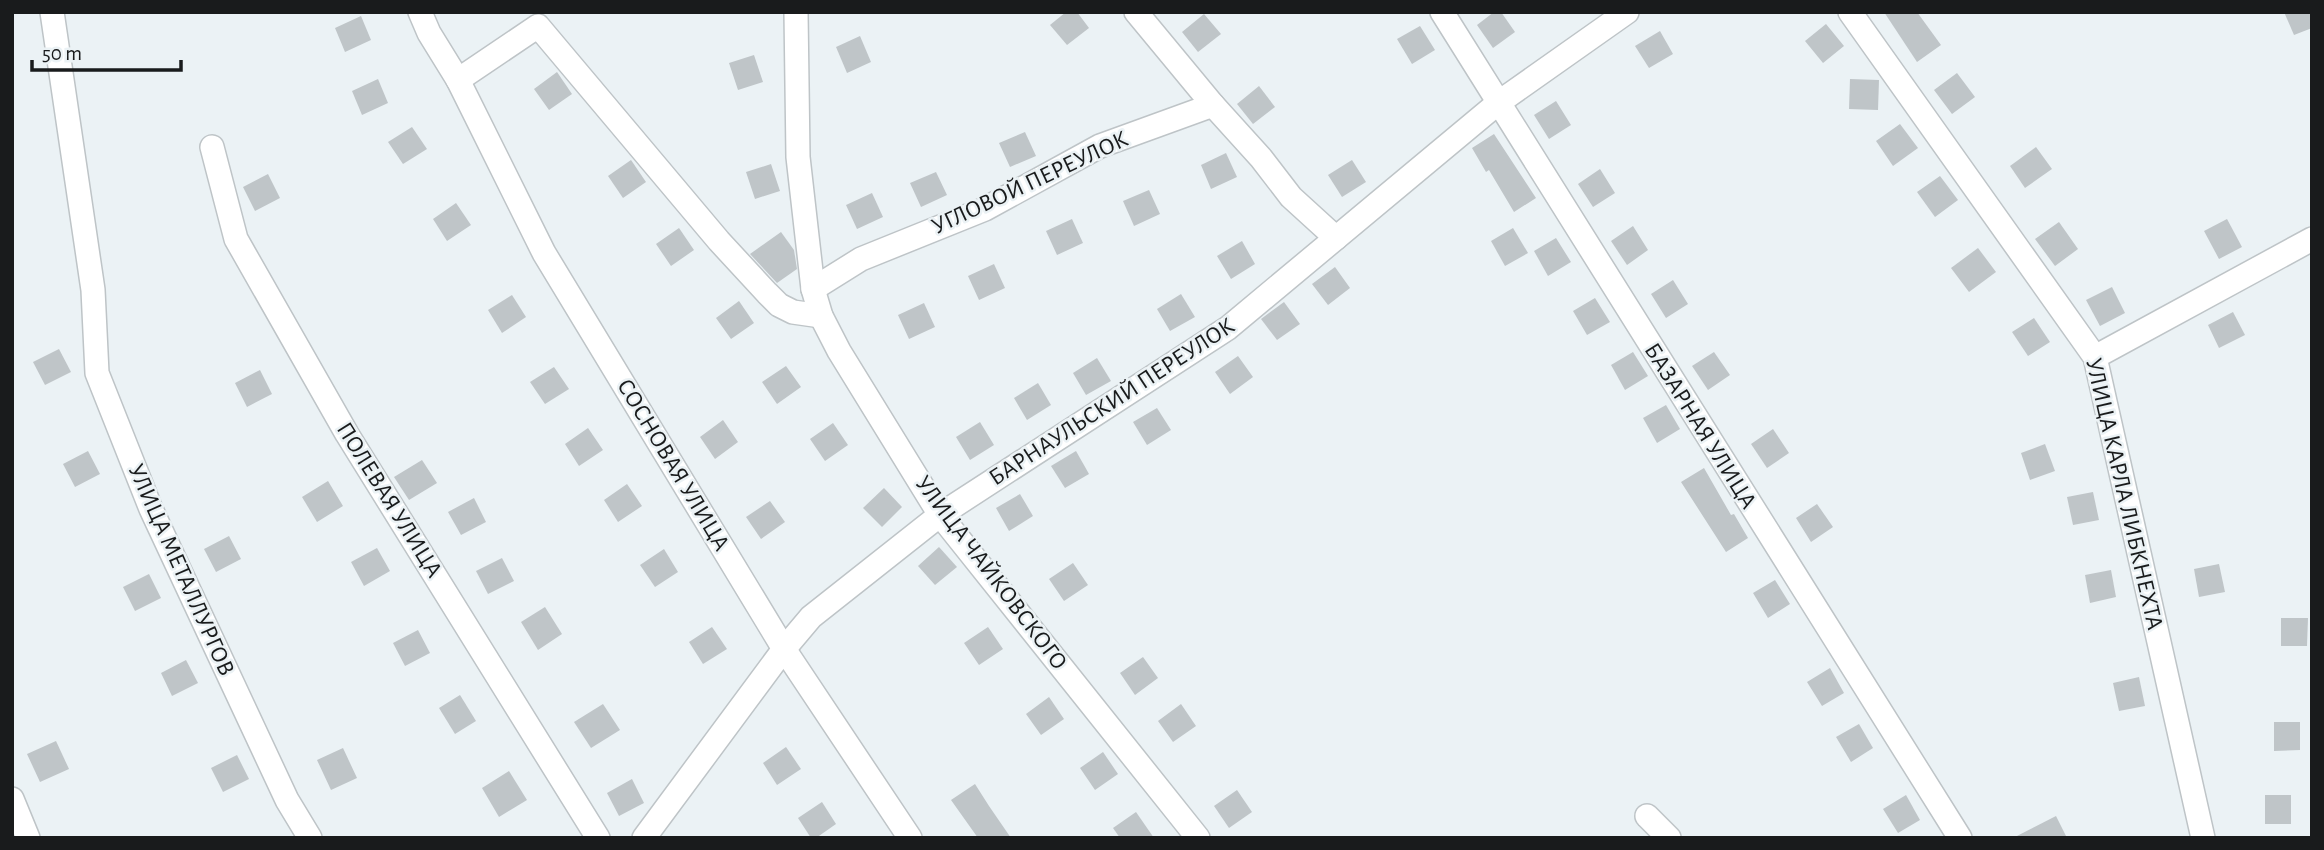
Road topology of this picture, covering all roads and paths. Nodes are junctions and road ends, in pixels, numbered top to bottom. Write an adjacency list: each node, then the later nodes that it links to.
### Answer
1 (52, 12): 22 (street, УЛИЦА МЕТАЛЛУРГОВ)
2 (420, 12): 8 (street, СОСНОВАЯ УЛИЦА)
3 (796, 12): 14 (street, УЛИЦА ЧАЙКОВСКОГО)
4 (1136, 12): 10 (street)
5 (1442, 12): 9 (street, БАЗАРНАЯ УЛИЦА)
6 (1627, 12): 9 (street, БАРНАУЛЬСКИЙ ПЕРЕУЛОК)
7 (1850, 12): 16 (street, УЛИЦА КАРЛА ЛИБКНЕХТА)
8 (458, 80): 15 (street); 18 (street, СОСНОВАЯ УЛИЦА)
9 (1497, 103): 12 (street, БАРНАУЛЬСКИЙ ПЕРЕУЛОК); 28 (street, БАЗАРНАЯ УЛИЦА)
10 (1213, 105): 12 (street); 14 (street, УГЛОВОЙ ПЕРЕУЛОК)
11 (212, 147): 23 (street, ПОЛЕВАЯ УЛИЦА)
12 (1336, 238): 17 (street, БАРНАУЛЬСКИЙ ПЕРЕУЛОК)
13 (2312, 239): 16 (street)
14 (813, 289): 15 (street, УЛИЦА ЧАЙКОВСКОГО)
15 (821, 316): 17 (street, УЛИЦА ЧАЙКОВСКОГО)
16 (2095, 358): 29 (street, УЛИЦА КАРЛА ЛИБКНЕХТА)
17 (940, 515): 18 (street, БАРНАУЛЬСКИЙ ПЕРЕУЛОК); 26 (street, УЛИЦА ЧАЙКОВСКОГО)
18 (784, 649): 24 (street, БАРНАУЛЬСКИЙ ПЕРЕУЛОК); 25 (street, СОСНОВАЯ УЛИЦА)
19 (12, 799): 21 (street)
20 (1647, 816): 27 (street)
21 (28, 838)
22 (310, 838)
23 (598, 838)
24 (644, 838)
25 (910, 838)
26 (1198, 838)
27 (1669, 838)
28 (1960, 838)
29 (2203, 838)

